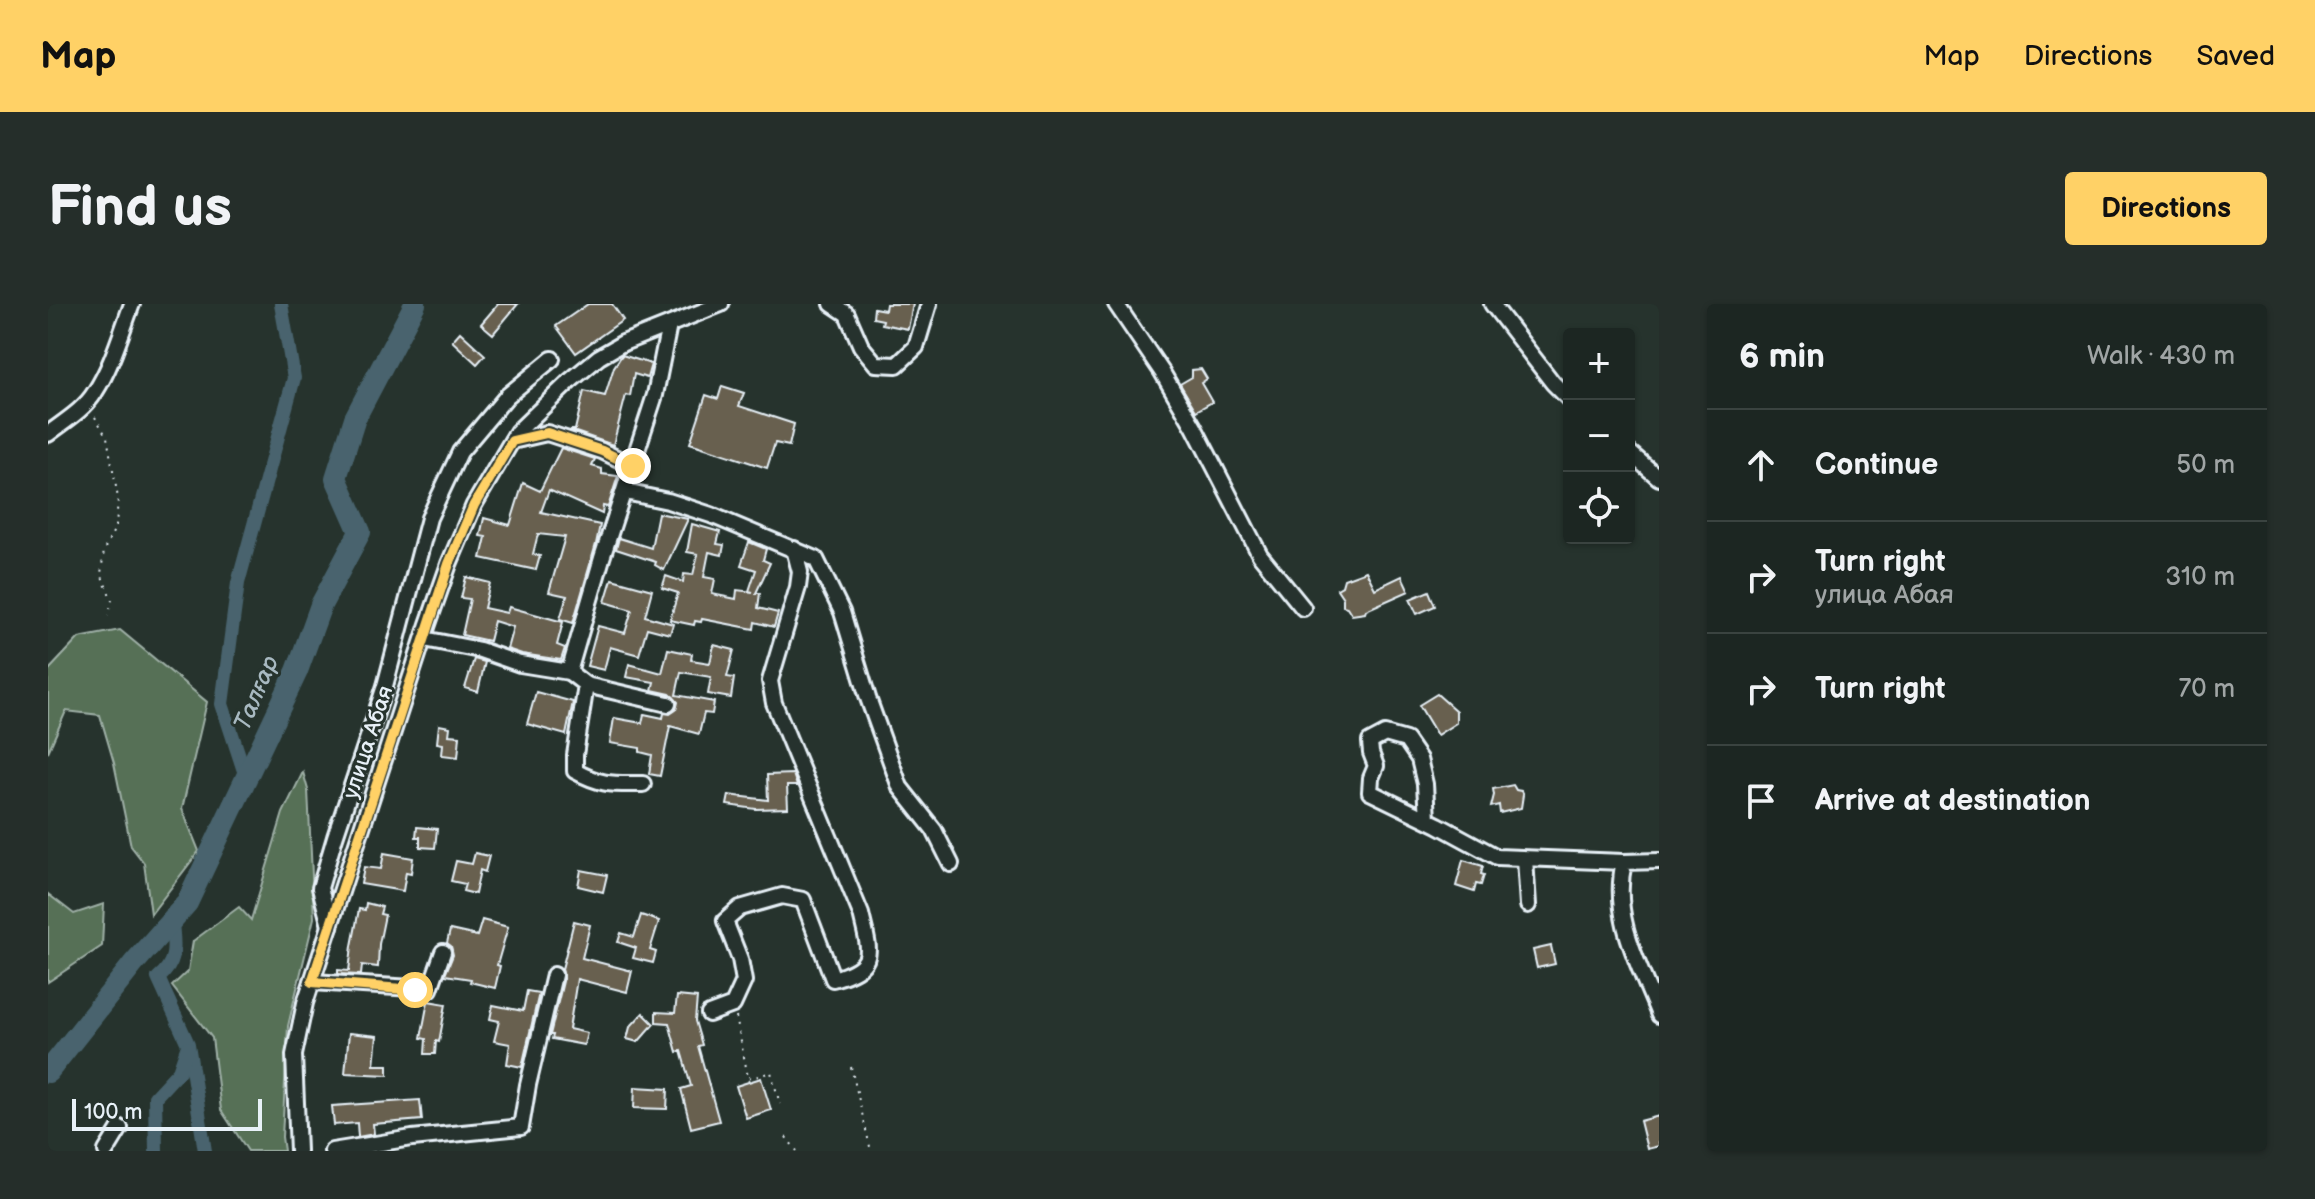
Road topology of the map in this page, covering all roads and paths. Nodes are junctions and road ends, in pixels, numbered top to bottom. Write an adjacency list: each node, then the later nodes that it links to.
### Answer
1 (132, 304): 10 (street)
2 (721, 304): 7 (street, улица Абая)
3 (832, 304): 4 (street)
4 (929, 304)
5 (1116, 304): 18 (street)
6 (1492, 304): 9 (street)
7 (669, 325): 12 (street, улица Абая); 14 (street)
8 (552, 359): 31 (street)
9 (1563, 393)
10 (87, 402): 11 (street); 19 (path)
11 (48, 434)
12 (512, 441): 14 (street); 20 (street, улица Абая)
13 (1635, 457): 15 (street)
14 (633, 466): 16 (street)
15 (1659, 478)
16 (625, 492): 17 (street); 21 (street)
17 (794, 549): 29 (street); 35 (street)
18 (1303, 608)
19 (108, 616)
20 (424, 639): 21 (street); 31 (street, улица Абая)
21 (569, 672): 22 (street)
22 (586, 685): 23 (street); 24 (street)
23 (668, 704)
24 (643, 784)
25 (1427, 819): 25 (street); 26 (street)
26 (1525, 859): 28 (street); 30 (street)
27 (1659, 861): 28 (street)
28 (1624, 862): 37 (street)
29 (951, 864)
30 (1528, 905)
31 (330, 927): 34 (street, улица Абая)
32 (443, 952): 34 (street)
33 (554, 975): 46 (street)
34 (312, 982): 45 (street, улица Абая)
35 (709, 1014)
36 (735, 1014): 39 (path)
37 (1659, 1015)
38 (851, 1067): 48 (path)
39 (748, 1076): 40 (path); 41 (path)
40 (749, 1082)
41 (780, 1104)
42 (120, 1128): 44 (street)
43 (786, 1137): 47 (path)
44 (106, 1151)
45 (298, 1151)
46 (332, 1151)
47 (797, 1151)
48 (871, 1151)

